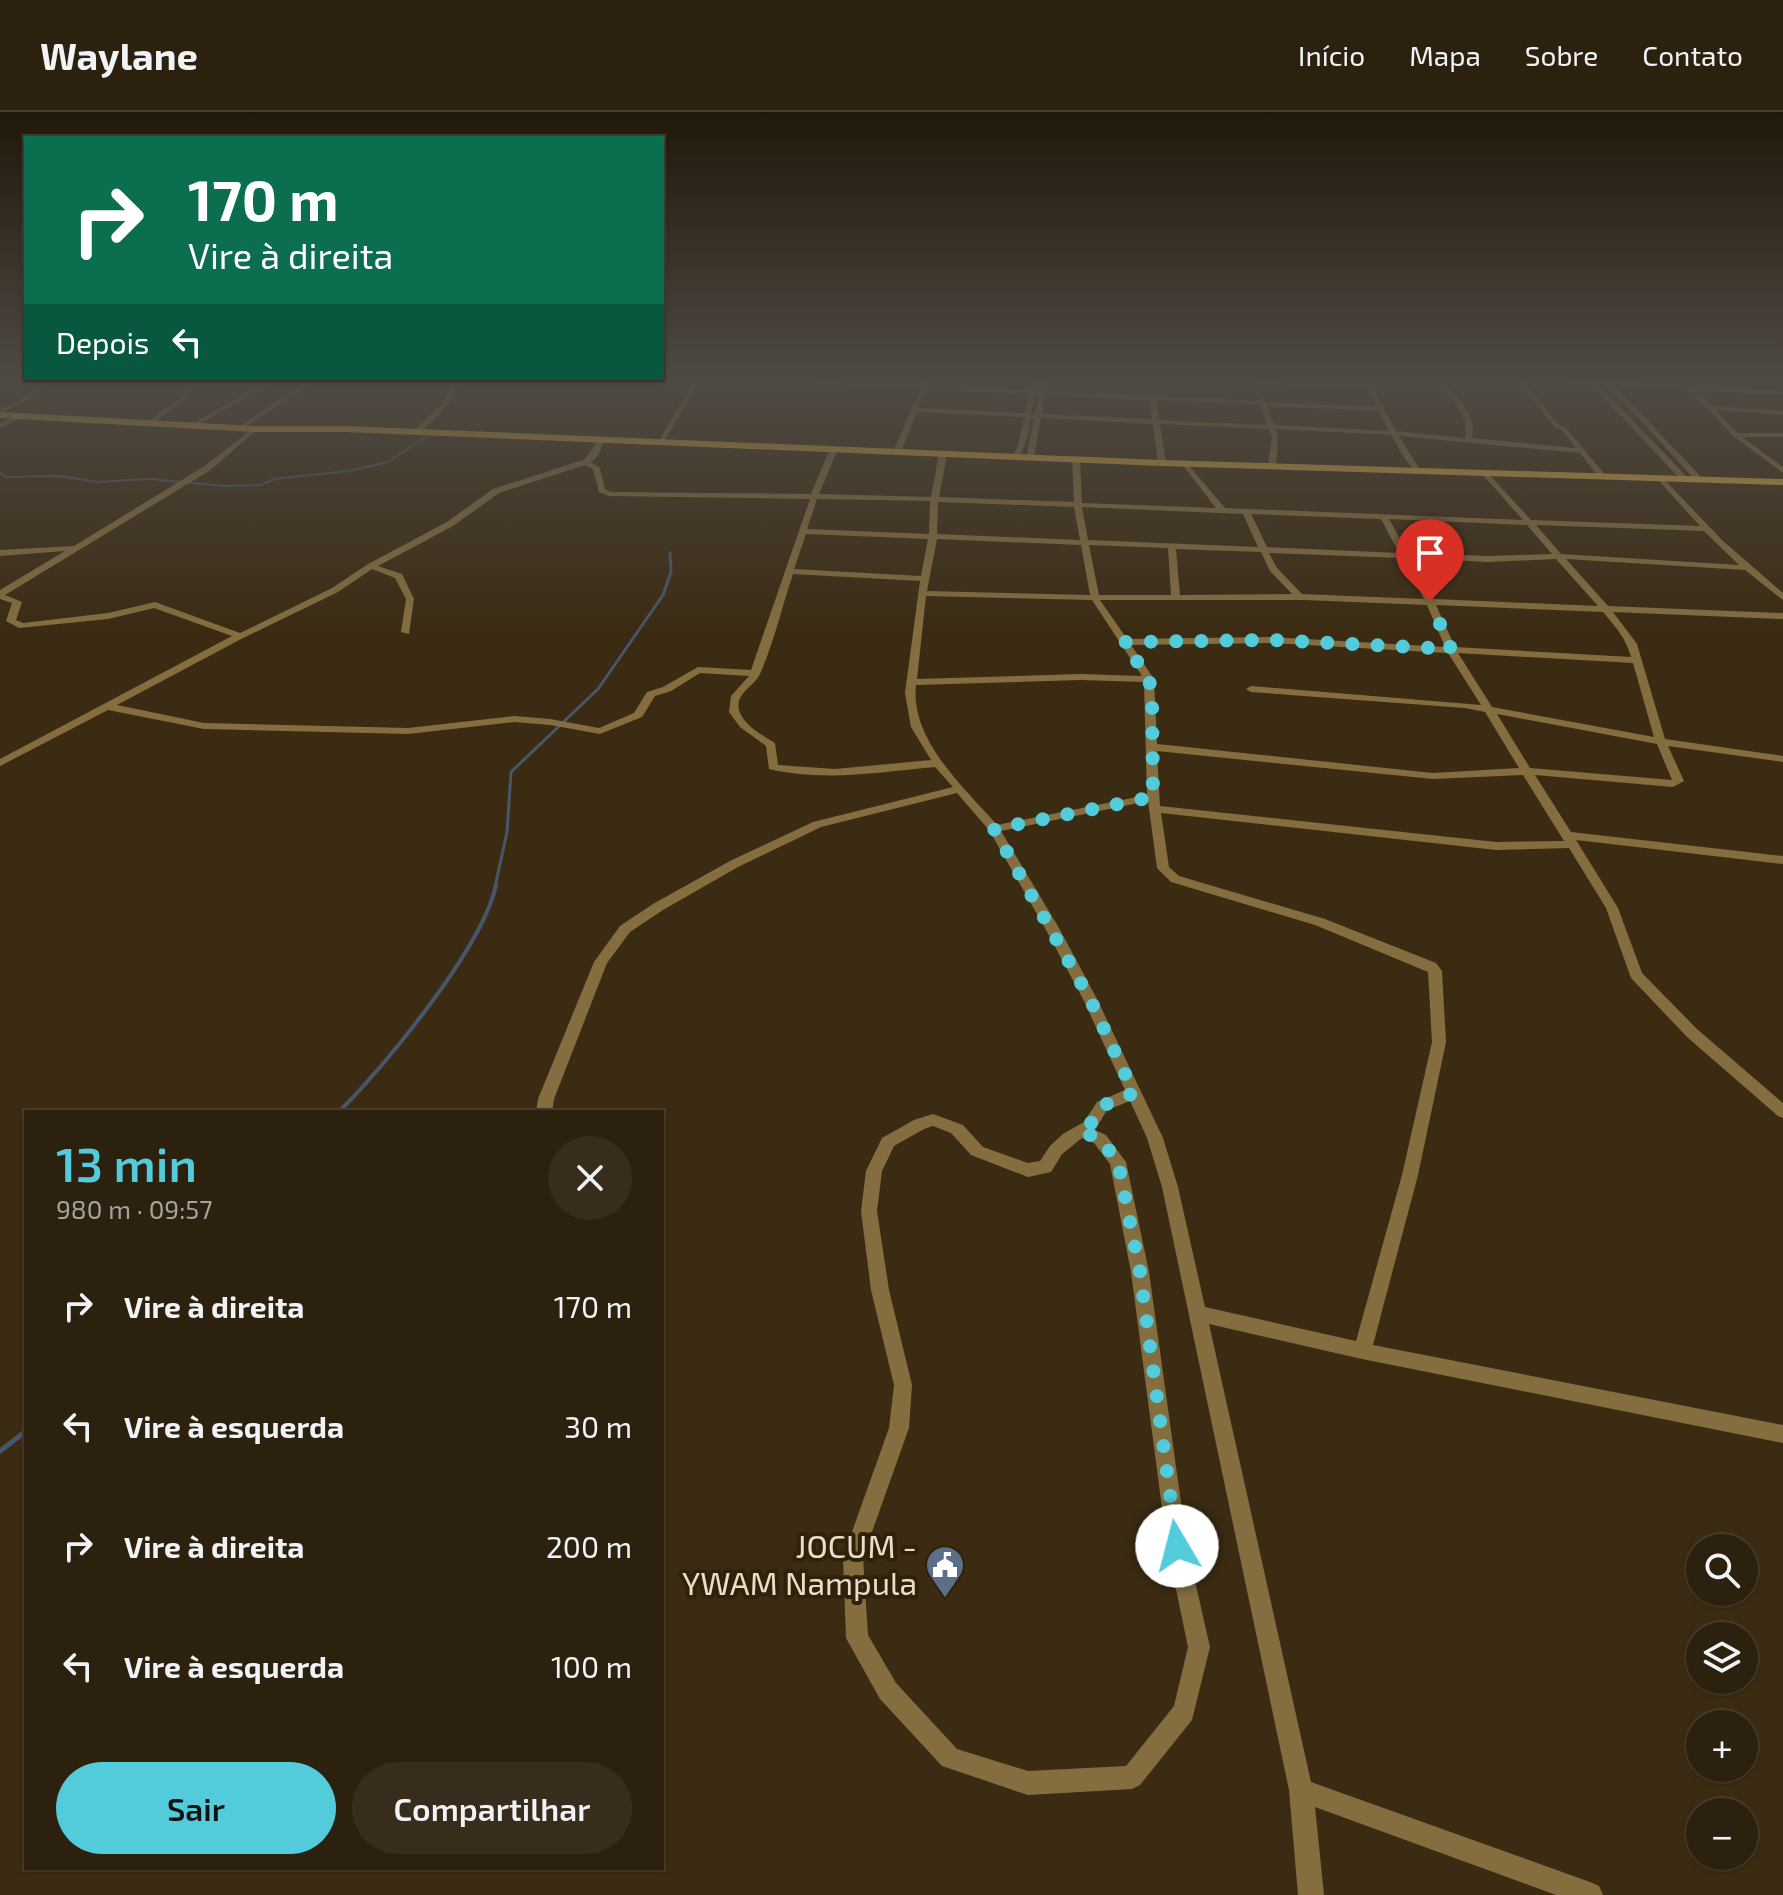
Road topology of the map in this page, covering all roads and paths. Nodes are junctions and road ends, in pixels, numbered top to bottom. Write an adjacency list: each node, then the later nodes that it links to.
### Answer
1 (211, 464): 33 (street)
2 (579, 464): 38 (street)
3 (590, 464): 21 (street)
4 (828, 464): 21 (street)
5 (941, 464): 22 (street)
6 (1076, 464): 23 (street)
7 (1186, 464): 24 (street)
8 (1237, 464): 13 (main road)
9 (1412, 464): 14 (street)
10 (1593, 464): 16 (street)
11 (1671, 464): 18 (street)
12 (1685, 464): 19 (street)
13 (1272, 465): 14 (main road)
14 (1416, 470): 15 (main road)
15 (1485, 472): 16 (main road); 27 (street)
16 (1603, 477): 17 (main road)
17 (1662, 479): 18 (main road); 28 (street)
18 (1685, 479): 19 (main road)
19 (1699, 479): 20 (main road)
20 (1783, 482)
21 (814, 497): 22 (street); 29 (street)
22 (934, 501): 23 (street); 30 (street)
23 (1078, 505): 24 (street); 31 (street)
24 (1222, 510): 25 (street)
25 (1245, 510): 26 (street); 34 (street)
26 (1383, 516): 27 (street); 36 (street)
27 (1525, 520): 28 (street); 37 (street)
28 (1703, 529): 39 (street)
29 (804, 531): 30 (street); 40 (street)
30 (933, 536): 31 (street); 41 (street)
31 (1083, 542): 32 (street); 46 (street)
32 (1172, 547): 34 (street); 45 (street)
33 (75, 548): 35 (street); 42 (street)
34 (1266, 551): 36 (street); 43 (street)
35 (0, 553)
36 (1403, 554): 37 (street); 47 (street)
37 (1557, 556): 39 (street); 48 (street)
38 (371, 566): 50 (street); 51 (street)
39 (1745, 568): 44 (street)
40 (789, 571): 41 (street); 55 (street)
41 (924, 586): 46 (street); 57 (street)
42 (0, 595): 51 (street)
43 (1300, 597): 45 (street); 47 (street)
44 (1783, 597)
45 (1176, 598): 46 (street)
46 (1095, 599): 52 (street)
47 (1430, 601): 48 (street); 53 (street)
48 (1606, 607): 49 (street); 54 (street)
49 (1783, 616)
50 (406, 632)
51 (240, 636): 59 (street)
52 (1124, 642): 53 (street); 56 (street)
53 (1451, 649): 54 (street); 60 (street)
54 (1638, 660): 61 (street)
55 (752, 673): 59 (street); 65 (street)
56 (1149, 679): 57 (street); 62 (street)
57 (913, 682): 65 (street)
58 (1251, 689): 60 (street)
59 (105, 706): 64 (street)
60 (1488, 711): 61 (street); 66 (street)
61 (1660, 739): 63 (street); 66 (street)
62 (1153, 747): 66 (street); 68 (street)
63 (1783, 759)
64 (0, 763)
65 (938, 763): 67 (street)
66 (1527, 771): 70 (street)
67 (960, 789): 69 (street); 73 (street)
68 (1155, 803): 69 (street); 70 (street); 77 (street)
69 (994, 829): 72 (street)
70 (1569, 839): 71 (street); 74 (street)
71 (1783, 860)
72 (1134, 1093): 75 (street); 76 (street)
73 (544, 1110)
74 (1783, 1112)
75 (1080, 1131): 75 (street)
76 (1197, 1313): 77 (street); 79 (street)
77 (1362, 1351): 78 (street)
78 (1783, 1434)
79 (1301, 1790): 80 (street); 81 (street)
80 (1311, 1895)
81 (1590, 1895)

